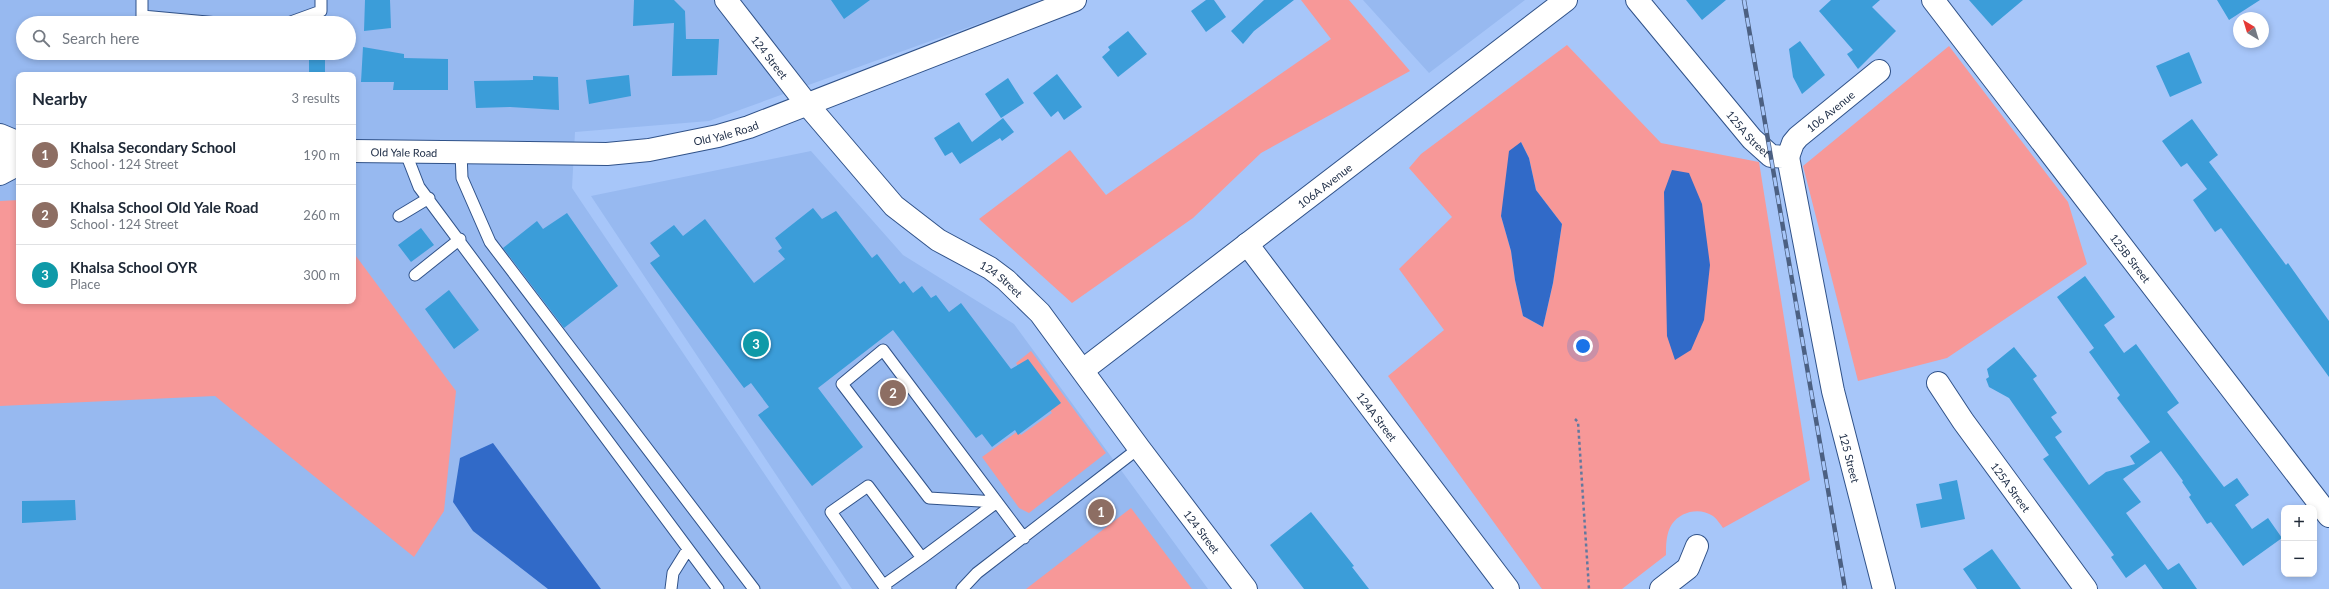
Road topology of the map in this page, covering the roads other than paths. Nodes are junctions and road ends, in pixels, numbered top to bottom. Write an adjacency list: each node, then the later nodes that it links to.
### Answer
1 (142, 0): 8 (lane)
2 (321, 0): 9 (lane)
3 (726, 0): 11 (street, 124 Street)
4 (1075, 0): 11 (street, Old Yale Road)
5 (1566, 0): 25 (street, 106A Avenue)
6 (1638, 0): 19 (street, 125A Street)
7 (1933, 0): 32 (street, 125B Street)
8 (142, 16)
9 (307, 16)
10 (1879, 71): 19 (street, 106 Avenue)
11 (806, 103): 16 (street, Old Yale Road); 28 (street, 124 Street)
12 (0, 135): 13 (street)
13 (16, 142)
14 (356, 151): 15 (street, Old Yale Road)
15 (405, 152): 16 (street, Old Yale Road); 22 (lane)
16 (461, 152): 40 (lane)
17 (0, 153): 18 (street)
18 (16, 153)
19 (1788, 157): 27 (street, 125A Street)
20 (16, 166): 21 (street)
21 (0, 174)
22 (429, 198): 23 (lane); 24 (lane)
23 (399, 216)
24 (460, 239): 26 (lane); 35 (lane)
25 (1247, 244): 28 (street, 106A Avenue); 43 (street, 124A Street)
26 (415, 275)
27 (1819, 326): 45 (street, 125 Street)
28 (1083, 370): 30 (street, 124 Street)
29 (1938, 383): 46 (street, 125A Street)
30 (1139, 448): 33 (lane); 42 (street, 124 Street)
31 (997, 502): 31 (lane); 33 (lane); 36 (lane)
32 (2329, 516)
33 (1024, 538): 41 (lane)
34 (1697, 546): 44 (street)
35 (688, 549): 38 (lane); 39 (lane)
36 (922, 558): 37 (lane); 37 (lane)
37 (885, 587)
38 (672, 589)
39 (718, 589)
40 (754, 589)
41 (962, 589)
42 (1246, 589)
43 (1508, 589)
44 (1661, 589)
45 (1884, 589)
46 (2086, 589)

